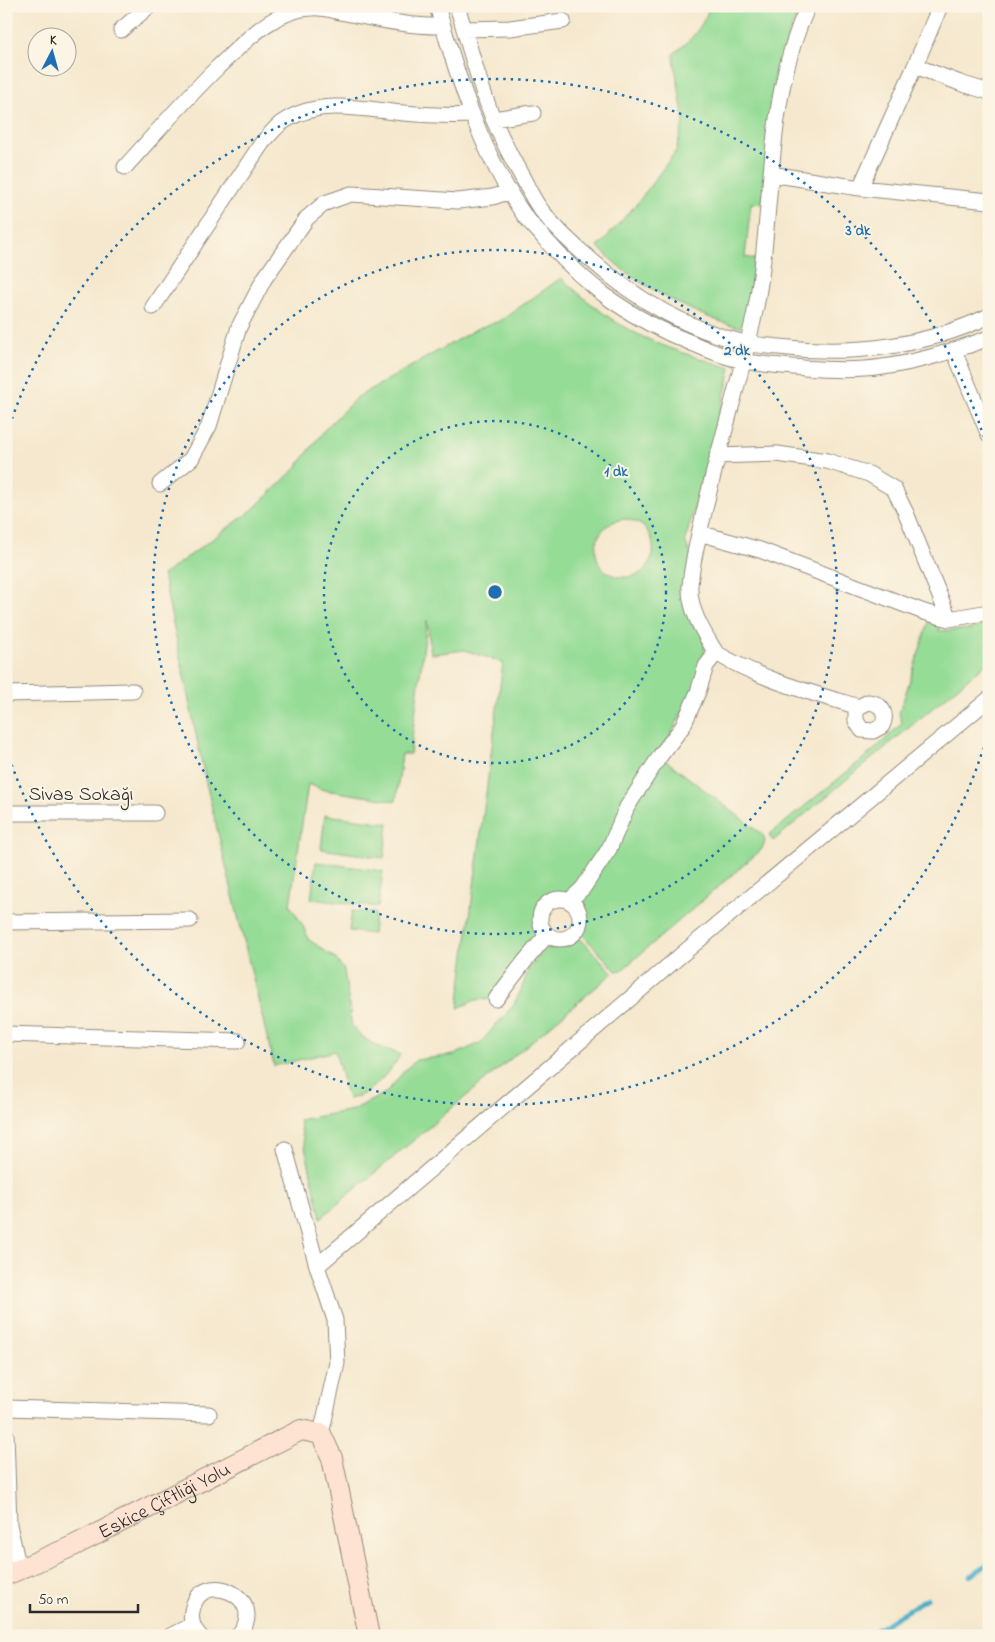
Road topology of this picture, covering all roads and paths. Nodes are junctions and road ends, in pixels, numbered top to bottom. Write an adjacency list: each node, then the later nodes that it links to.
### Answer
1 (148, 6): 9 (street)
2 (437, 6): 7 (street)
3 (457, 6): 8 (street)
4 (808, 6): 16 (street)
5 (940, 6): 10 (street)
6 (563, 21): 8 (street)
7 (443, 26): 13 (street); 15 (street)
8 (464, 29): 14 (street)
9 (120, 30)
10 (915, 66): 11 (street); 17 (street)
11 (989, 92)
12 (533, 113): 14 (street)
13 (472, 116): 18 (street); 20 (street)
14 (493, 119): 23 (street)
15 (125, 167)
16 (771, 174): 17 (street); 23 (street)
17 (860, 188): 19 (street)
18 (510, 191): 25 (street); 28 (street)
19 (989, 201)
20 (153, 308)
21 (989, 316): 23 (street)
22 (989, 338): 24 (street)
23 (747, 343): 25 (street)
24 (954, 351): 25 (street); 26 (street)
25 (743, 361): 27 (street)
26 (989, 434)
27 (717, 456): 29 (street); 31 (street)
28 (160, 484)
29 (699, 533): 31 (street); 32 (street)
30 (989, 612): 31 (street)
31 (949, 619)
32 (716, 652): 36 (street); 39 (street)
33 (133, 691): 34 (street)
34 (6, 694)
35 (989, 699): 47 (street)
36 (859, 707)
37 (6, 812): 38 (street, Sivas Sokağı)
38 (155, 813)
39 (570, 901): 42 (street); 42 (street)
40 (190, 920): 41 (street)
41 (6, 922)
42 (547, 935): 43 (street)
43 (496, 999)
44 (6, 1034): 45 (street)
45 (238, 1042)
46 (285, 1149): 47 (street)
47 (317, 1266): 51 (street)
48 (6, 1408): 49 (street)
49 (209, 1414)
50 (6, 1434): 52 (street)
51 (321, 1434): 53 (main road, Eskice Çiftliği Yolu); 57 (main road)
52 (8, 1525): 53 (street)
53 (13, 1572)
54 (196, 1630): 55 (street); 56 (street)
55 (170, 1636)
56 (238, 1636)
57 (369, 1636)

